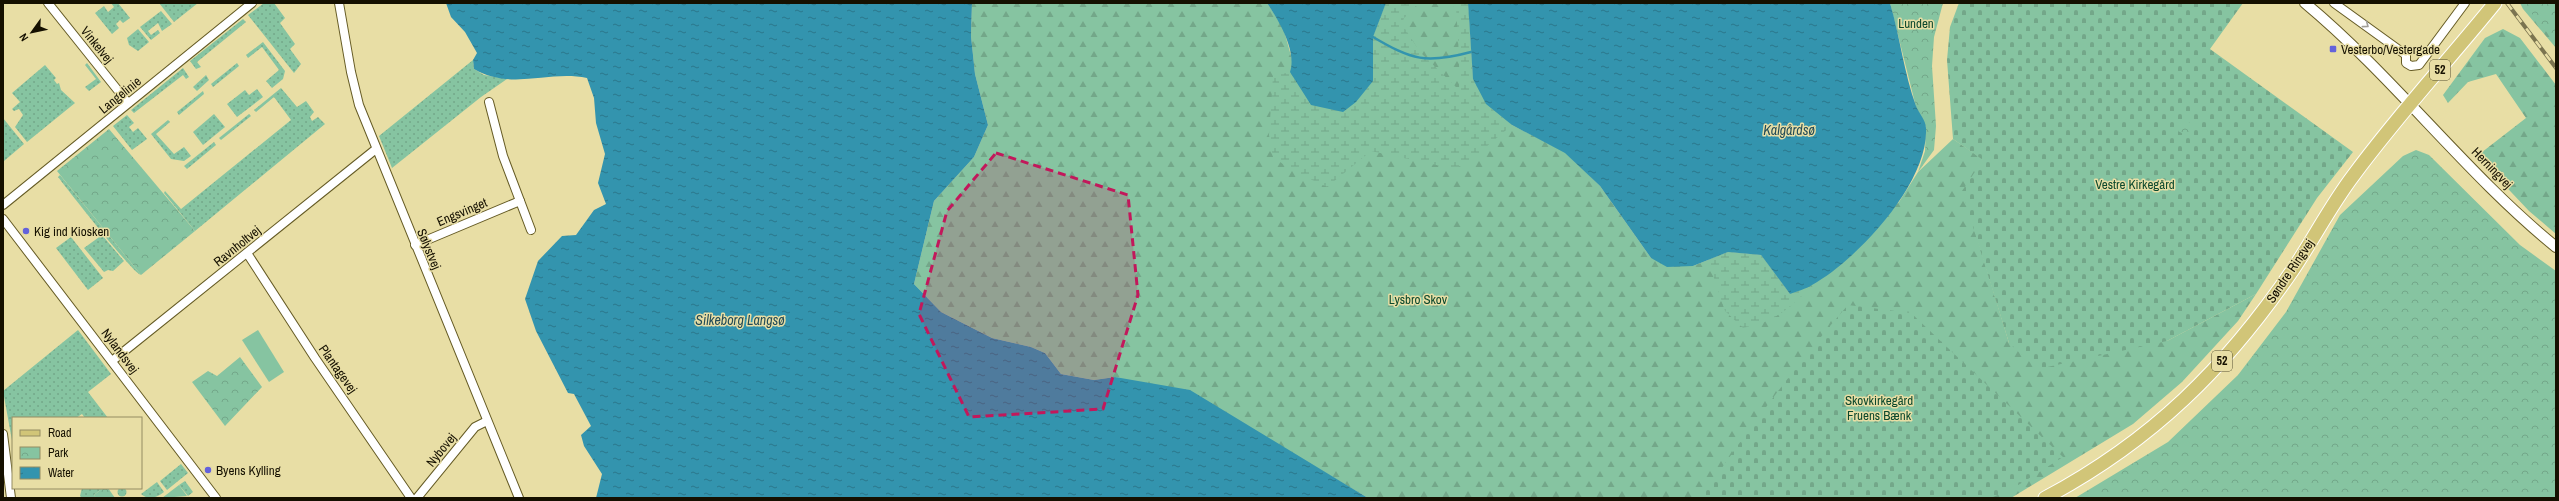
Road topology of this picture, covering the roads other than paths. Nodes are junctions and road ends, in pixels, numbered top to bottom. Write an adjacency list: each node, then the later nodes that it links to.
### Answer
1 (252, 3): 9 (street, Langelinie)
2 (339, 3): 11 (street, Sølystvej)
3 (2305, 3): 10 (street, Herningvej)
4 (2334, 3): 5 (street, one-way to 5)
5 (2465, 3)
6 (50, 4): 9 (street, Vinkelvej)
7 (2492, 7): 10 (main road, Søndre Ringvej / 52)
8 (489, 102): 12 (street)
9 (128, 103): 13 (street, Langelinie)
10 (2412, 104): 17 (street, Herningvej); 27 (main road, Søndre Ringvej / 52)
11 (376, 149): 16 (street, Sølystvej); 18 (street, Ravnholtvej)
12 (520, 201): 15 (street); 16 (street, Engsvinget)
13 (3, 204)
14 (3, 219): 19 (street, Nylandsvej)
15 (531, 230)
16 (415, 245): 20 (street, Sølystvej)
17 (2556, 247)
18 (247, 253): 19 (street, Ravnholtvej); 24 (street, Plantagevej)
19 (112, 360): 23 (street, Nylandsvej)
20 (487, 421): 25 (street, Nybovej); 26 (street, Sølystvej)
21 (3, 434): 22 (street)
22 (11, 498)
23 (216, 498)
24 (411, 498)
25 (417, 498)
26 (520, 498)
27 (2044, 498)

